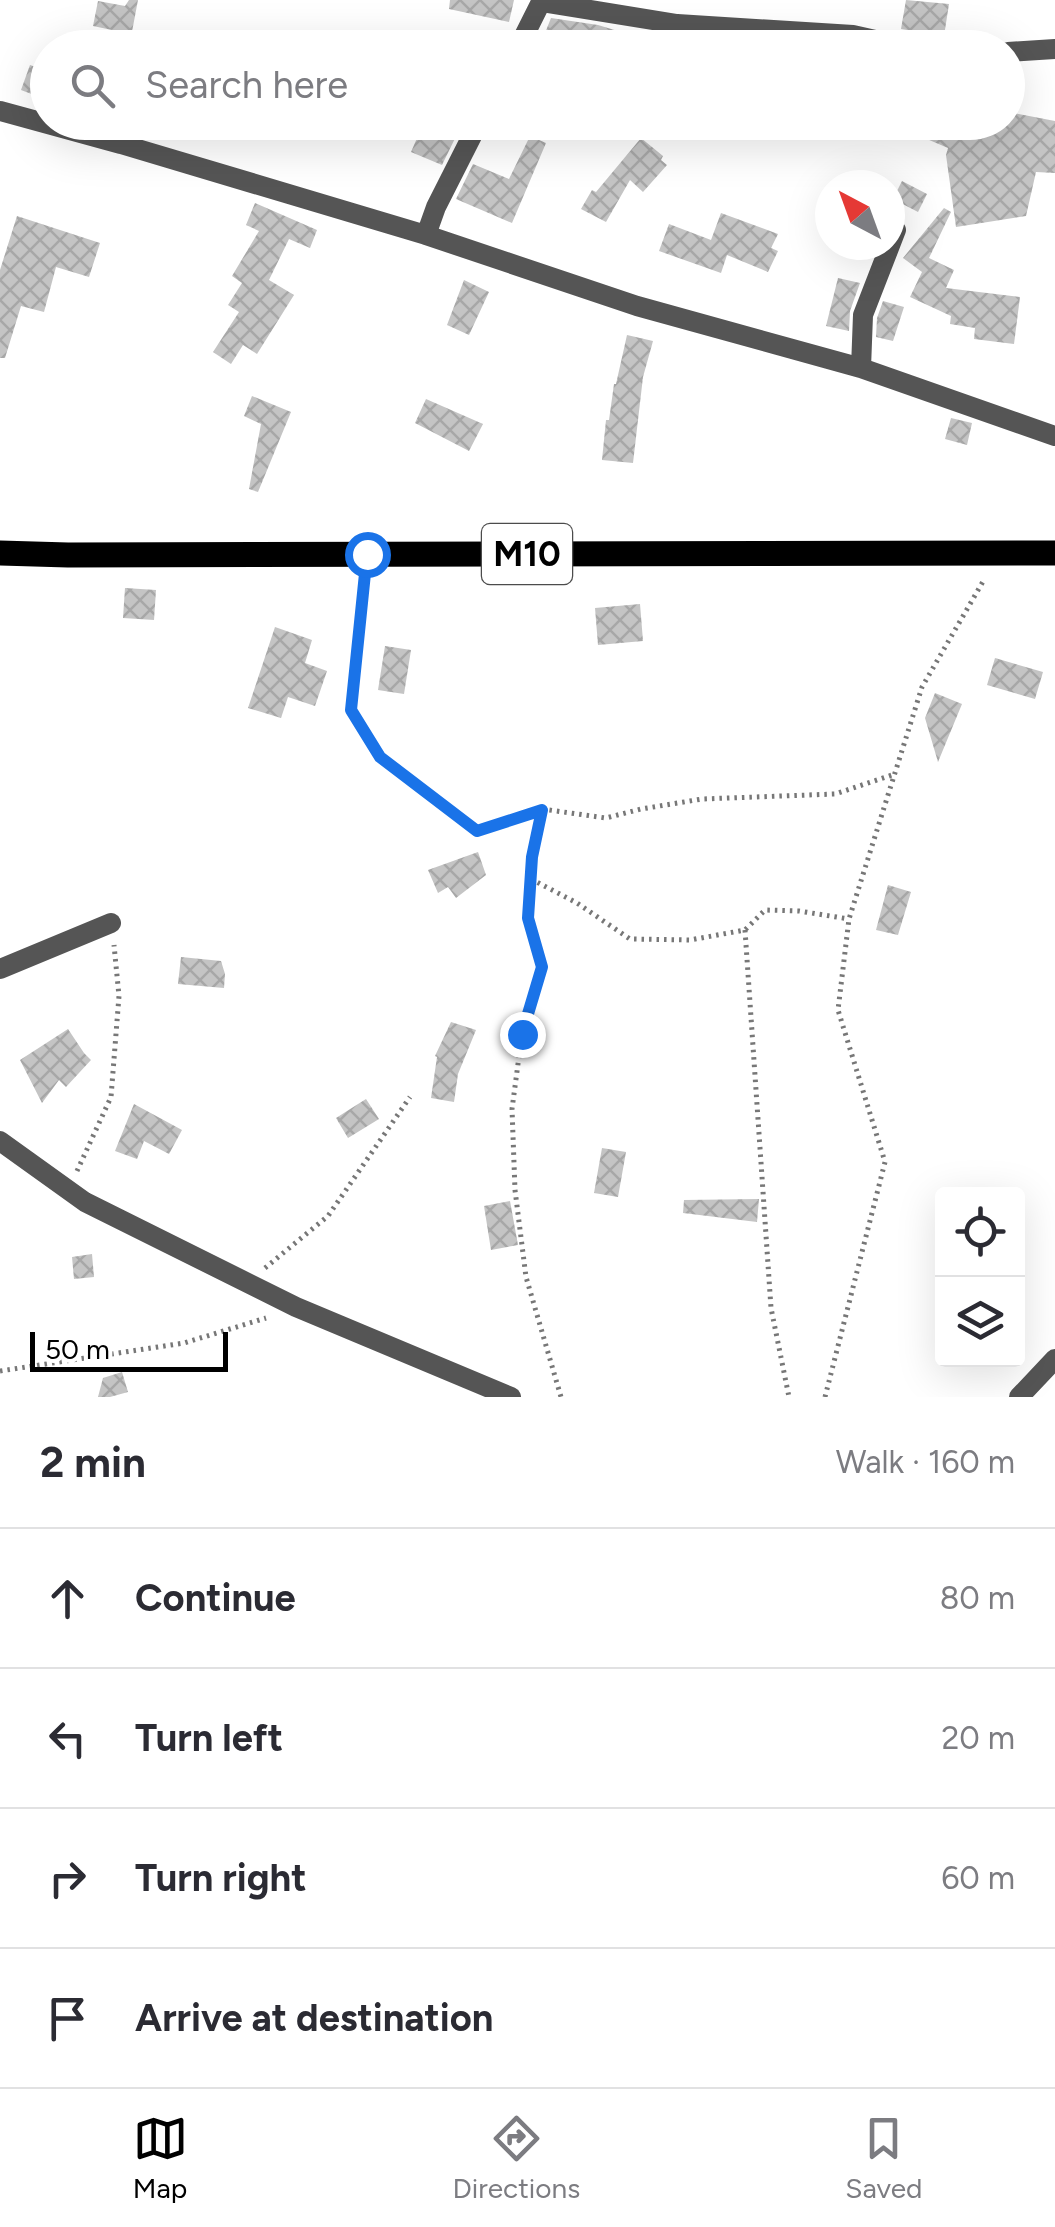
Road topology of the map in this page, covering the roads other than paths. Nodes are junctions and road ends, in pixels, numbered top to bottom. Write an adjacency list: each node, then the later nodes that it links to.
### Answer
1 (542, 1): 2 (street); 3 (street)
2 (527, 30)
3 (773, 30)
4 (1055, 49): 5 (street)
5 (1025, 51)
6 (0, 111): 7 (street)
7 (30, 119)
8 (105, 140): 10 (street)
9 (471, 140): 10 (street)
10 (426, 235): 12 (street)
11 (884, 260): 12 (street)
12 (861, 368): 13 (street)
13 (1055, 436)
14 (0, 552): 15 (main road, M10)
15 (1055, 553)
16 (111, 922): 17 (street)
17 (0, 969)
18 (0, 1141): 20 (street)
19 (1055, 1358): 21 (street)
20 (511, 1397)
21 (1019, 1397)

